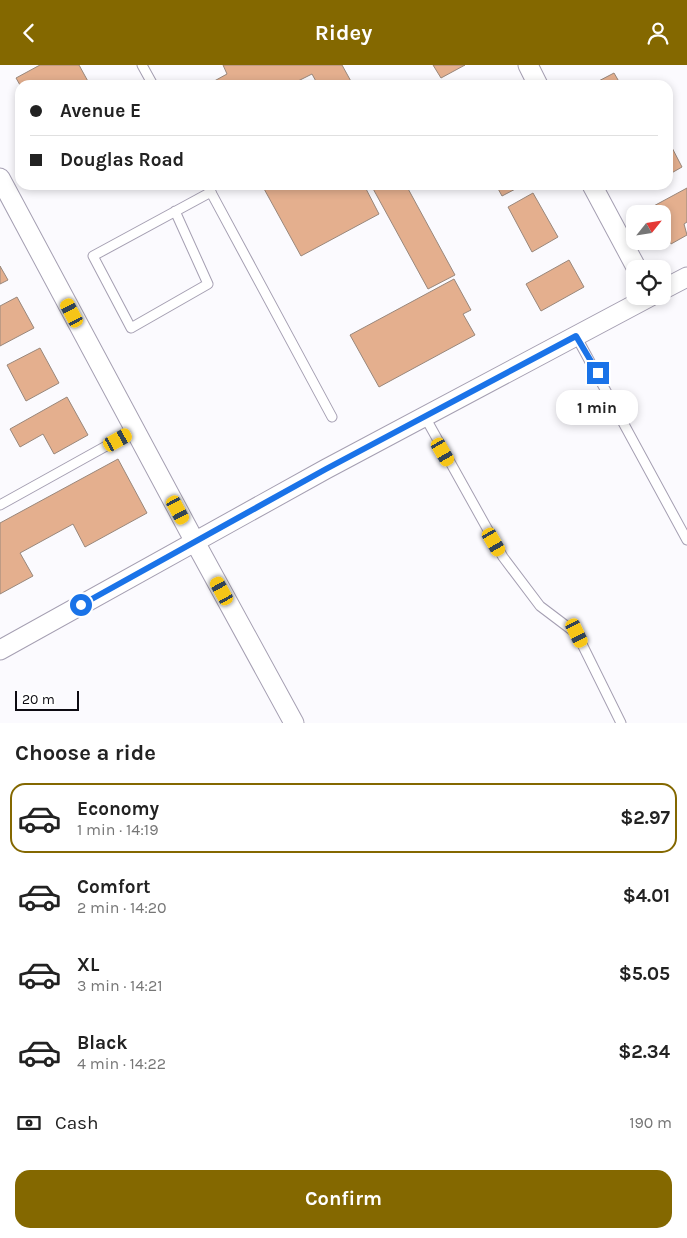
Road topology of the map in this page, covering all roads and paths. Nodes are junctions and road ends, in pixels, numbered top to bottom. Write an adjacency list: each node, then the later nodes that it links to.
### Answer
1 (142, 65): 3 (lane)
2 (528, 65): 4 (street)
3 (150, 80)
4 (536, 80)
5 (0, 178): 17 (street)
6 (207, 190): 9 (lane)
7 (210, 190): 15 (lane)
8 (595, 190): 10 (street)
9 (175, 211): 9 (lane)
10 (631, 260)
11 (687, 277): 12 (street)
12 (671, 285)
13 (633, 305): 14 (street)
14 (576, 336): 16 (street); 19 (lane)
15 (332, 417)
16 (425, 417): 20 (street); 23 (lane)
17 (135, 430): 18 (lane); 20 (street)
18 (0, 505)
19 (687, 540)
20 (195, 542): 21 (street); 22 (street)
21 (0, 650)
22 (294, 723)
23 (621, 723)

